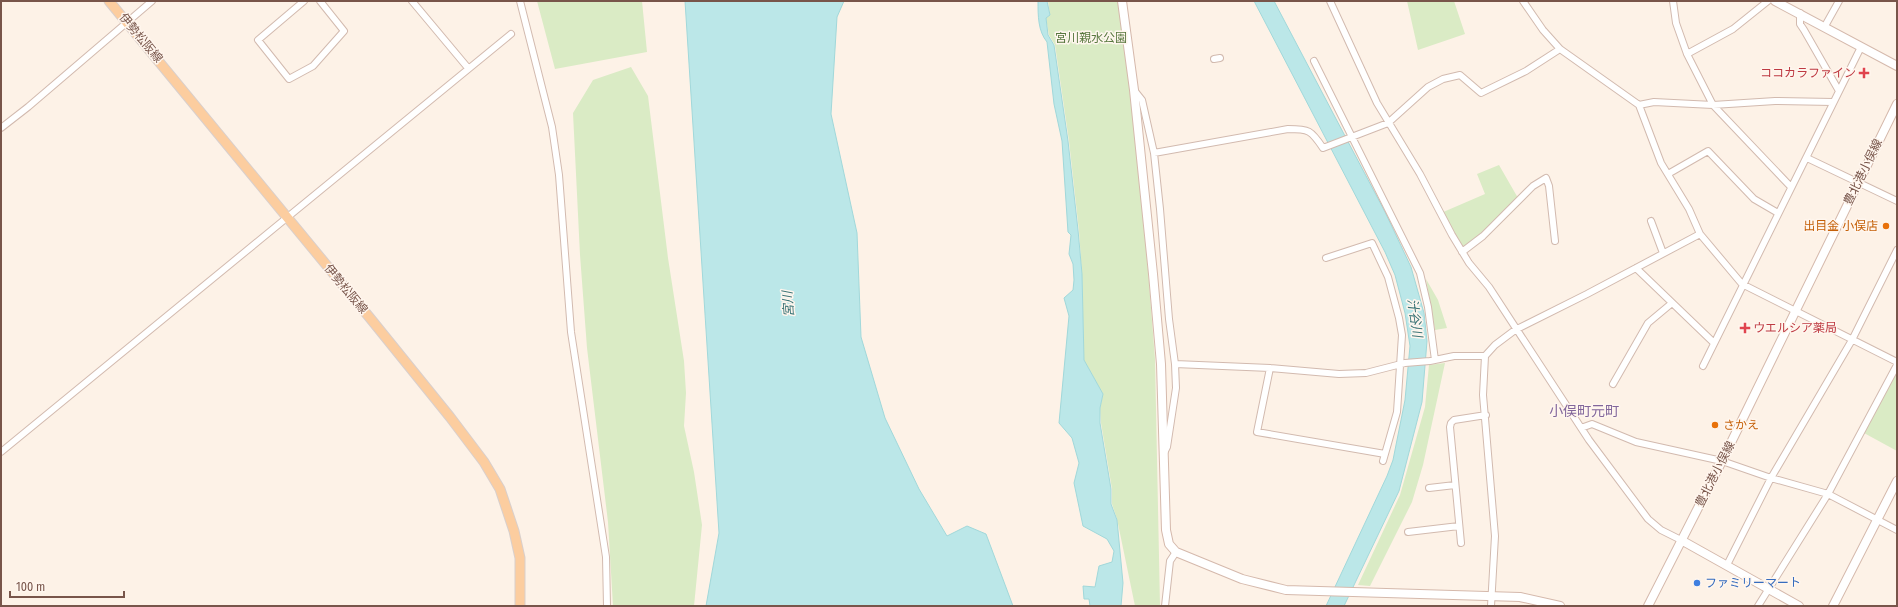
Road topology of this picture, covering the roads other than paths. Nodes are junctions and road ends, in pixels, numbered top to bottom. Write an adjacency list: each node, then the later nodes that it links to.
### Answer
1 (109, 1): 15 (main road, 伊勢松阪線)
2 (152, 1): 15 (street)
3 (304, 1): 4 (street)
4 (320, 1)
5 (412, 1): 23 (street)
6 (520, 1): 86 (street)
7 (1122, 1): 24 (street)
8 (1330, 1): 30 (street)
9 (1523, 1): 19 (street)
10 (1674, 1): 20 (street)
11 (1768, 1): 20 (street)
12 (1776, 1): 14 (street)
13 (1839, 1): 16 (street)
14 (1800, 13): 16 (street); 25 (street)
15 (126, 21): 31 (street); 40 (main road, 伊勢松阪線)
16 (1825, 26): 18 (street)
17 (511, 34): 23 (street)
18 (1861, 47): 22 (street); 25 (street)
19 (1560, 49): 28 (street); 30 (street)
20 (1687, 54): 29 (street)
21 (1314, 61): 32 (street)
22 (1897, 66)
23 (468, 68): 40 (street)
24 (1134, 90): 33 (street); 67 (street)
25 (1839, 91): 26 (street)
26 (1833, 102): 29 (street); 34 (street)
27 (1897, 104): 36 (street, 豊北港小俣線)
28 (1639, 105): 29 (street); 35 (street)
29 (1713, 105): 37 (street)
30 (1388, 123): 32 (street); 45 (street)
31 (1, 128)
32 (1352, 137): 33 (street); 56 (street)
33 (1154, 153): 57 (street)
34 (1807, 158): 36 (street); 37 (street)
35 (1668, 174): 39 (street); 42 (street)
36 (1858, 182): 38 (street); 51 (street, 豊北港小俣線)
37 (1791, 187): 39 (street)
38 (1897, 201)
39 (1778, 213): 49 (street)
40 (286, 217): 65 (street); 85 (main road, 伊勢松阪線)
41 (1651, 221): 46 (street)
42 (1700, 234): 46 (street); 49 (street)
43 (1555, 241): 45 (street)
44 (1897, 250): 53 (street)
45 (1462, 252): 52 (street)
46 (1663, 253): 48 (street)
47 (1326, 258): 58 (street)
48 (1636, 268): 50 (street); 52 (street)
49 (1742, 284): 51 (street); 54 (street)
50 (1672, 303): 54 (street); 62 (street)
51 (1796, 310): 53 (street); 69 (street, 豊北港小俣線)
52 (1515, 330): 55 (street); 64 (street)
53 (1852, 340): 59 (street); 70 (street)
54 (1714, 343): 60 (street)
55 (1485, 356): 56 (street); 63 (street)
56 (1433, 361): 58 (street)
57 (1176, 364): 61 (street); 67 (street)
58 (1403, 364): 61 (street); 66 (street)
59 (1897, 364): 74 (street)
60 (1704, 366)
61 (1270, 368): 66 (street)
62 (1613, 384)
63 (1486, 414): 72 (street); 84 (street)
64 (1581, 428): 69 (street); 79 (street)
65 (1, 452)
66 (1385, 454): 68 (street)
67 (1163, 455): 81 (street)
68 (1383, 461)
69 (1722, 461): 70 (street); 79 (street, 豊北港小俣線)
70 (1771, 478): 74 (street); 82 (street)
71 (1897, 481): 75 (street)
72 (1455, 485): 73 (street); 76 (street)
73 (1429, 488)
74 (1828, 494): 75 (street); 83 (street)
75 (1878, 519): 77 (street); 93 (street)
76 (1459, 526): 78 (street); 80 (street)
77 (1897, 530)
78 (1408, 532)
79 (1681, 540): 82 (street); 90 (street, 豊北港小俣線)
80 (1461, 543)
81 (1176, 552): 84 (street); 87 (street)
82 (1727, 565): 83 (street)
83 (1768, 588): 91 (street); 92 (street)
84 (1493, 595): 88 (street); 89 (street)
85 (520, 606)
86 (607, 606)
87 (1165, 606)
88 (1491, 606)
89 (1560, 606)
90 (1648, 606)
91 (1758, 606)
92 (1799, 606)
93 (1833, 606)

